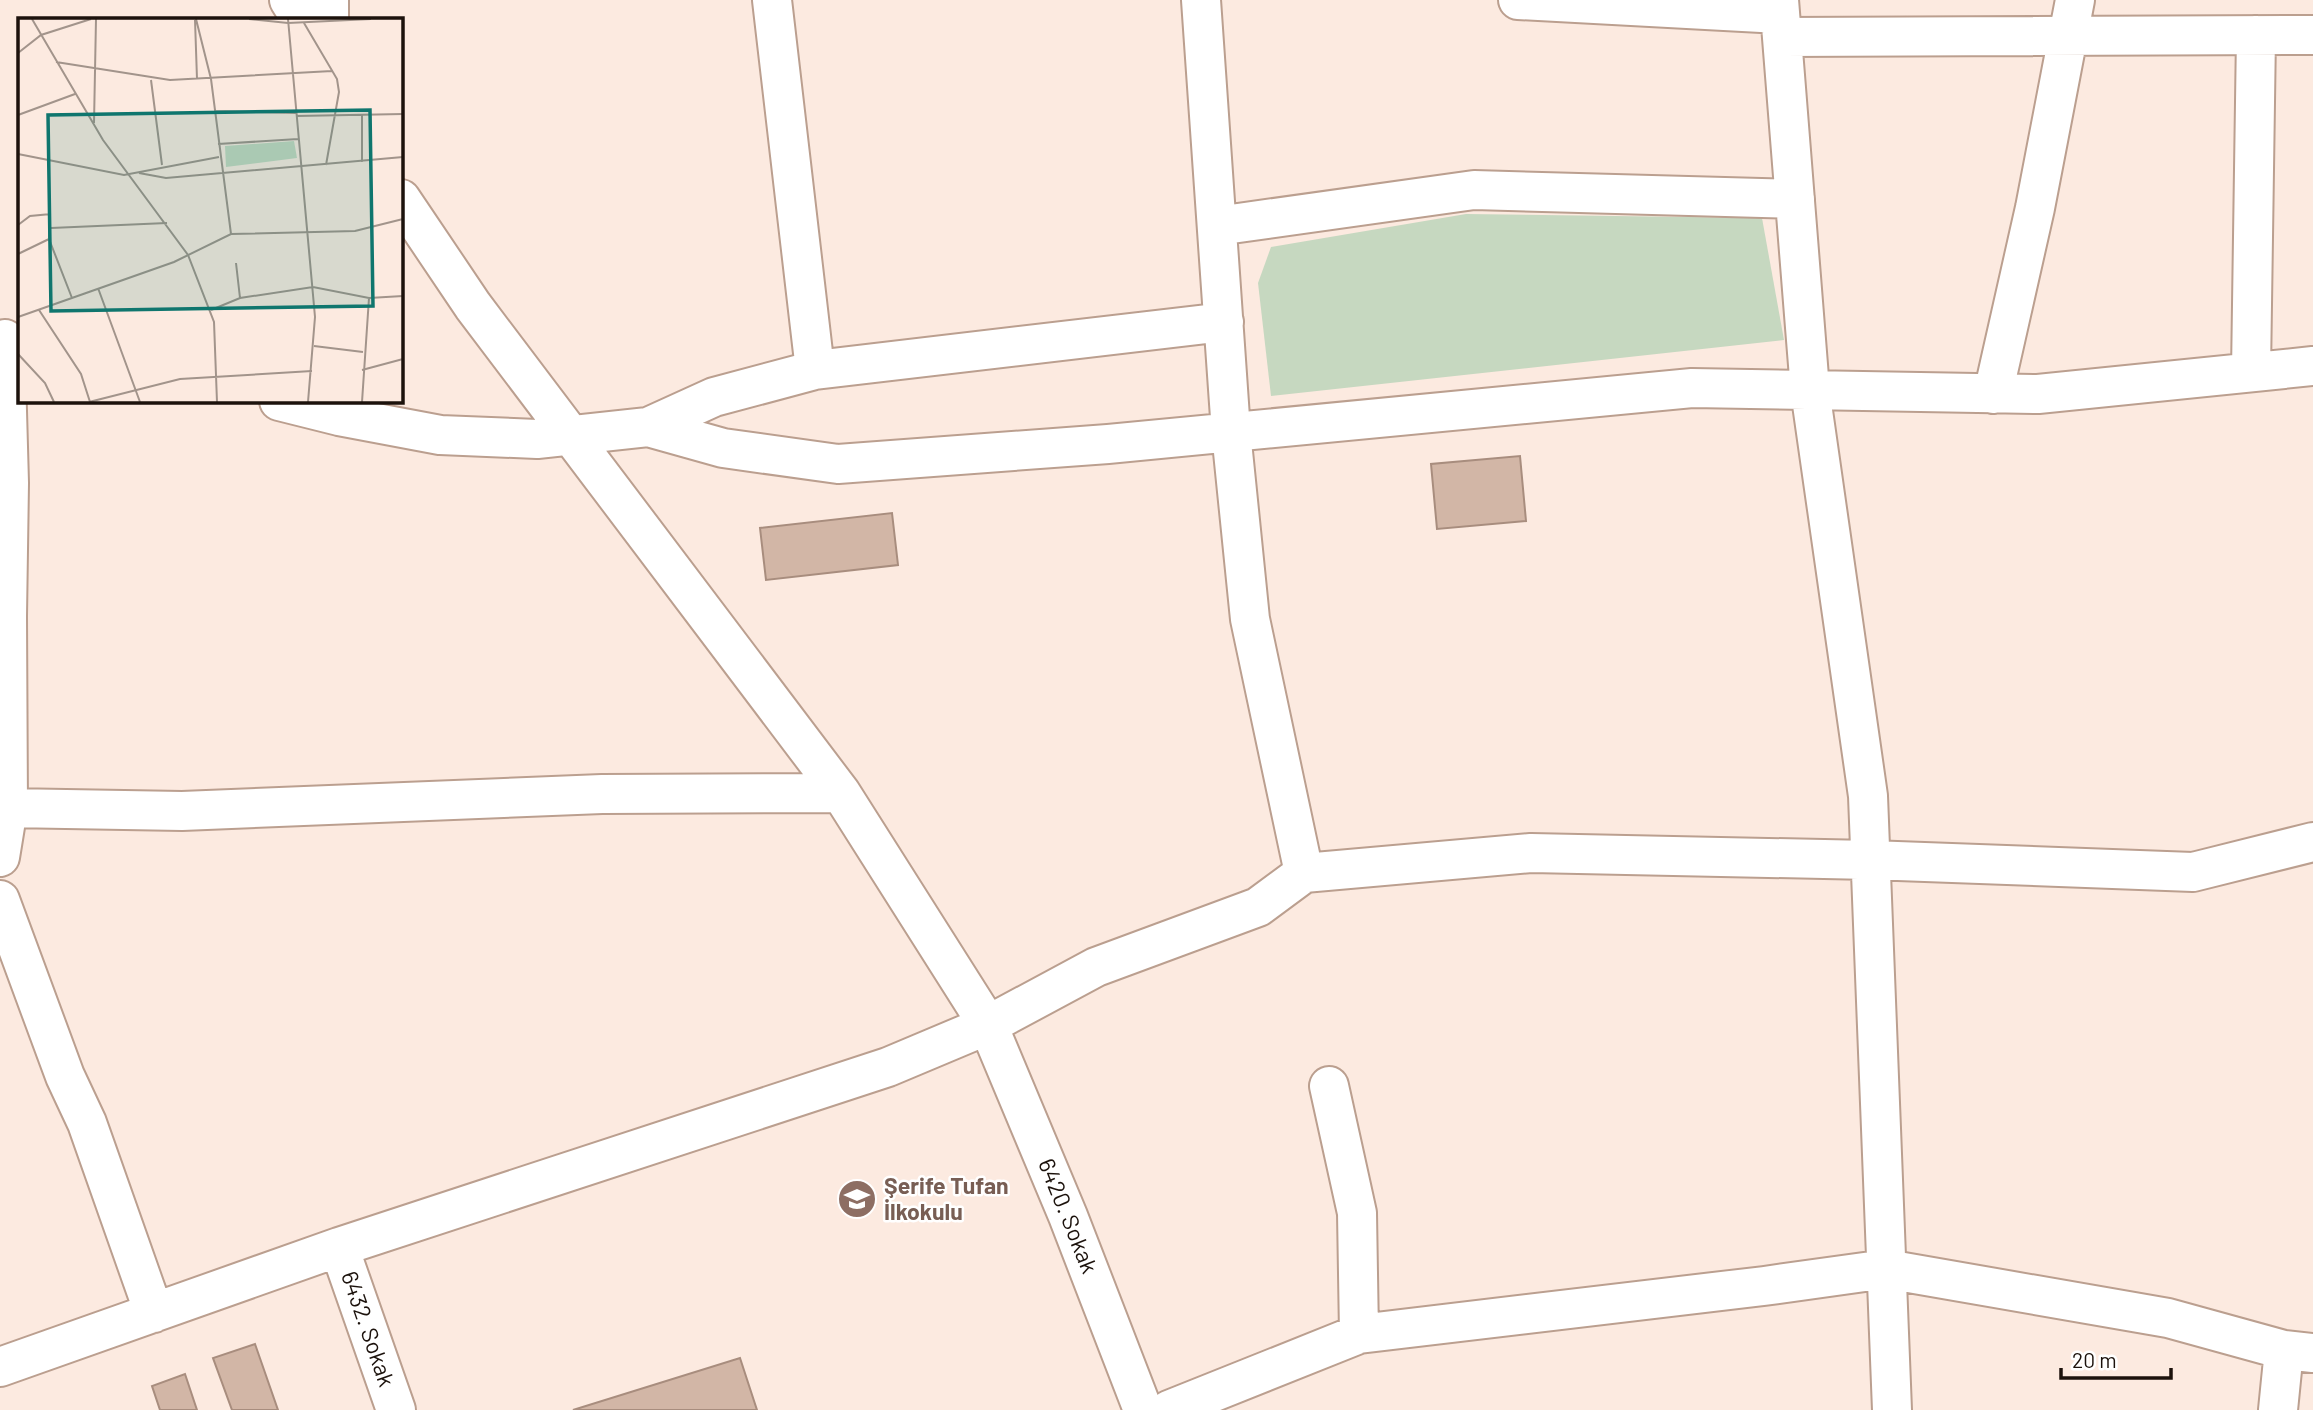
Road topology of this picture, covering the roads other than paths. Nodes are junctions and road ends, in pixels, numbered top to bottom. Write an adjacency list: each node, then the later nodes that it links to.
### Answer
1 (289, 0): 7 (street)
2 (329, 0): 8 (street)
3 (772, 0): 18 (street)
4 (1201, 0): 14 (street)
5 (1518, 0): 6 (street)
6 (1781, 17): 9 (street); 12 (street)
7 (300, 18)
8 (329, 18)
9 (2072, 18): 11 (street); 21 (street)
10 (2313, 34): 11 (street)
11 (2256, 35): 19 (street)
12 (1795, 199): 14 (street); 20 (street)
13 (402, 200): 25 (street, 6420. Sokak)
14 (1217, 226): 15 (street)
15 (1224, 322): 18 (street); 24 (street)
16 (8, 339): 26 (street)
17 (2313, 366): 19 (street)
18 (815, 370): 23 (street)
19 (2251, 372): 21 (street)
20 (1810, 390): 21 (street); 24 (street); 31 (street)
21 (1993, 394)
22 (283, 402): 25 (street)
23 (648, 427): 24 (street); 25 (street)
24 (1231, 432): 32 (street)
25 (571, 436): 27 (street, 6420. Sokak)
26 (4, 708): 28 (street)
27 (841, 793): 28 (street); 34 (street, 6420. Sokak)
28 (8, 808): 30 (street)
29 (2313, 842): 31 (street)
30 (0, 857)
31 (1870, 860): 32 (street); 37 (street)
32 (1304, 873): 34 (street)
33 (0, 900): 38 (street)
34 (988, 1025): 36 (street); 43 (street, 6420. Sokak)
35 (1329, 1086): 39 (street)
36 (340, 1247): 38 (street); 42 (street, 6432. Sokak)
37 (1886, 1269): 39 (street); 40 (street); 45 (street)
38 (154, 1312): 41 (street)
39 (1359, 1334): 44 (street)
40 (2299, 1352): 46 (street)
41 (0, 1367)
42 (396, 1410)
43 (1143, 1410)
44 (1169, 1410)
45 (1892, 1410)
46 (2278, 1410)

